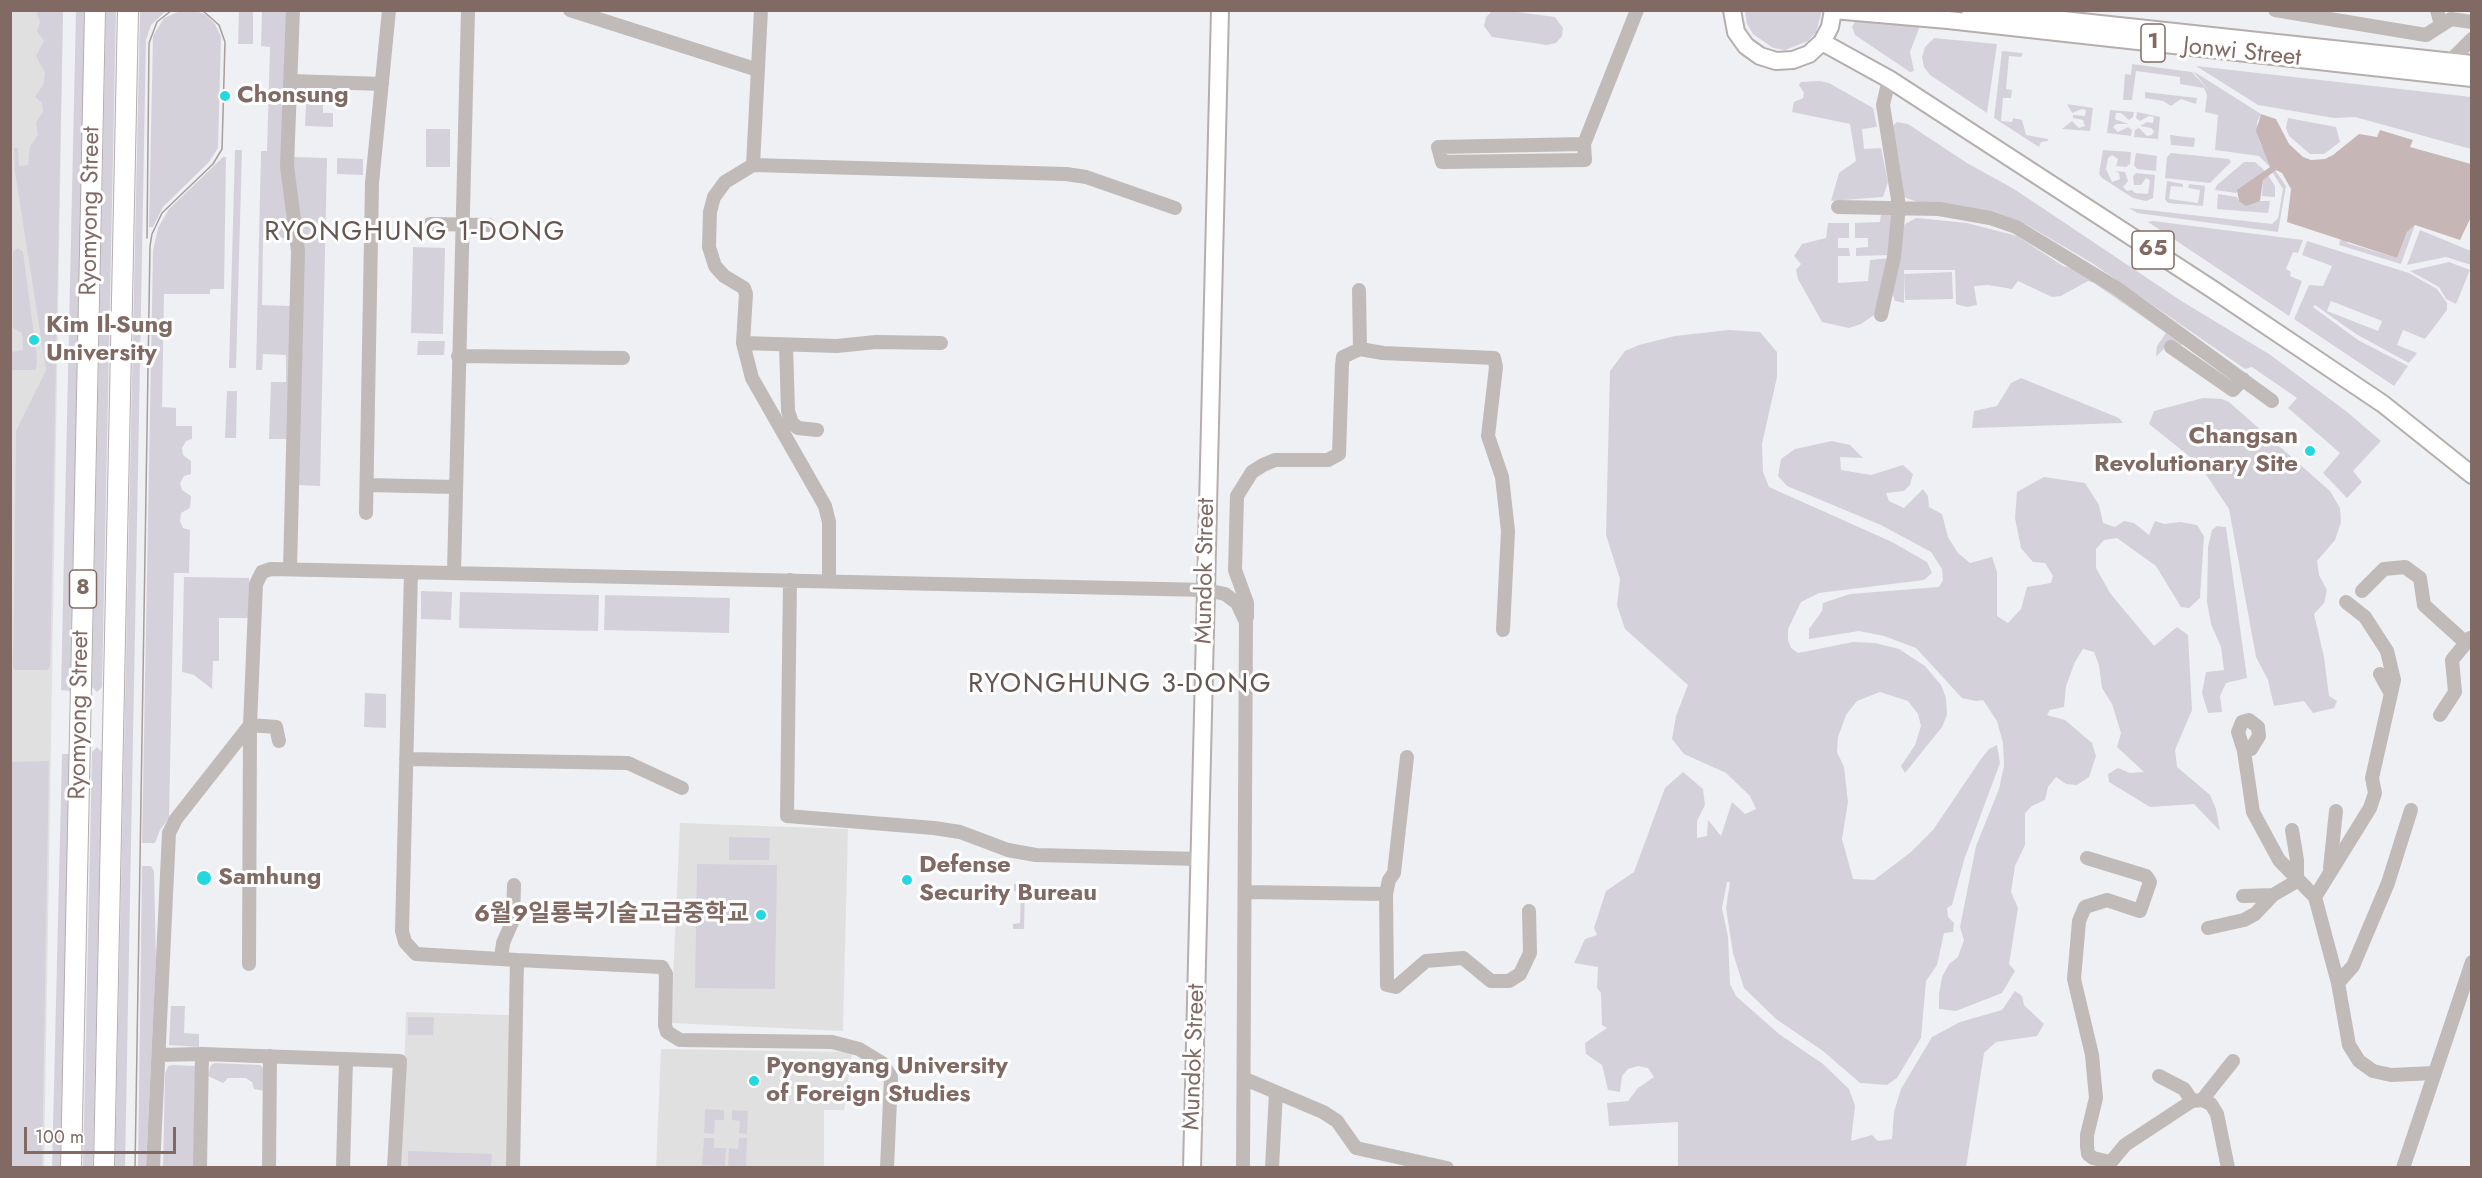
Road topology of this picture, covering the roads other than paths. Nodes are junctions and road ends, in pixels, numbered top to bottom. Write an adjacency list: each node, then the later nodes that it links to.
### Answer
1 (95, 10): 104 (highway, Ryomyong Street / 8)
2 (128, 10): 105 (highway, Ryomyong Street / 8)
3 (293, 10): 25 (street)
4 (388, 10): 26 (street)
5 (468, 10): 33 (street)
6 (570, 10): 22 (street)
7 (761, 10): 22 (street)
8 (1220, 10): 56 (main road, Mundok Street)
9 (1637, 10): 27 (street)
10 (1732, 10): 19 (main road)
11 (1833, 10): 19 (main road); 23 (main road, Jonwi Street / 1)
12 (1970, 10): 20 (main road, Jonwi Street / 1)
13 (2275, 10): 15 (street)
14 (2437, 10): 17 (street)
15 (2340, 16): 17 (street)
16 (2472, 22): 17 (street)
17 (2441, 25)
18 (2472, 39): 20 (street)
19 (1822, 42): 24 (main road, 65)
20 (2450, 61): 21 (main road, Jonwi Street / 1)
21 (2472, 64)
22 (758, 70): 28 (street)
23 (2472, 78)
24 (1889, 79): 29 (street); 47 (main road, 65)
25 (291, 81): 26 (street); 51 (street)
26 (382, 84): 48 (street)
27 (1584, 144): 27 (street)
28 (753, 165): 31 (street); 37 (street)
29 (1899, 206): 30 (street); 36 (street); 44 (street)
30 (1838, 207)
31 (1175, 208)
32 (429, 224): 33 (street)
33 (461, 224): 34 (street); 42 (street)
34 (489, 225)
35 (1359, 290): 41 (street)
36 (1881, 315)
37 (743, 343): 39 (street); 55 (street)
38 (941, 343): 39 (street)
39 (786, 345): 46 (street)
40 (2170, 347): 44 (street)
41 (1360, 349): 59 (street); 60 (street)
42 (458, 356): 43 (street); 49 (street)
43 (622, 358)
44 (2242, 379): 45 (street)
45 (2272, 401)
46 (817, 430)
47 (2472, 475)
48 (367, 485): 49 (street); 50 (street)
49 (456, 487): 53 (street)
50 (366, 513)
51 (291, 569): 52 (street); 65 (street)
52 (411, 572): 53 (street); 70 (street)
53 (454, 572): 54 (street)
54 (790, 580): 55 (street); 77 (street)
55 (829, 581): 56 (street)
56 (1206, 590): 59 (street); 77 (main road, Mundok Street)
57 (2362, 591): 61 (street)
58 (2346, 602): 63 (street)
59 (1246, 622): 81 (street)
60 (1503, 630)
61 (2469, 640): 64 (street)
62 (2380, 674): 63 (street)
63 (2391, 693): 71 (street)
64 (2440, 715)
65 (250, 724): 66 (street); 91 (street); 93 (street)
66 (279, 741)
67 (2244, 751): 79 (street)
68 (2364, 753): 71 (street)
69 (1407, 757): 82 (street)
70 (406, 759): 72 (street); 88 (street)
71 (2376, 762): 78 (street)
72 (682, 788)
73 (2411, 810): 92 (street)
74 (2336, 811): 78 (street)
75 (2292, 830): 79 (street)
76 (2087, 858): 103 (street)
77 (1200, 859): 113 (main road, Mundok Street)
78 (2329, 873): 85 (street)
79 (2297, 881): 83 (street); 85 (street)
80 (514, 885): 88 (street)
81 (1246, 892): 82 (street); 100 (street)
82 (1386, 894): 86 (street)
83 (2273, 895): 84 (street); 87 (street)
84 (2243, 896)
85 (2315, 897): 92 (street)
86 (1529, 911)
87 (2208, 928)
88 (501, 959): 89 (street)
89 (517, 960): 111 (street); 112 (street)
90 (2472, 962): 98 (street)
91 (249, 964)
92 (2338, 983): 98 (street)
93 (159, 1054): 94 (street); 106 (street)
94 (202, 1054): 95 (street); 107 (street)
95 (270, 1056): 96 (street); 108 (street)
96 (346, 1059): 109 (street); 110 (street)
97 (2233, 1062): 102 (street)
98 (2434, 1073): 118 (street)
99 (2159, 1076): 102 (street)
100 (1245, 1079): 101 (street); 114 (street)
101 (1276, 1092): 115 (street); 116 (street)
102 (2197, 1101): 103 (street); 117 (street)
103 (2109, 1166)
104 (70, 1167)
105 (104, 1167)
106 (153, 1167)
107 (200, 1167)
108 (269, 1167)
109 (343, 1167)
110 (394, 1167)
111 (513, 1167)
112 (887, 1167)
113 (1192, 1167)
114 (1243, 1167)
115 (1272, 1167)
116 (1447, 1167)
117 (2228, 1167)
118 (2403, 1167)

